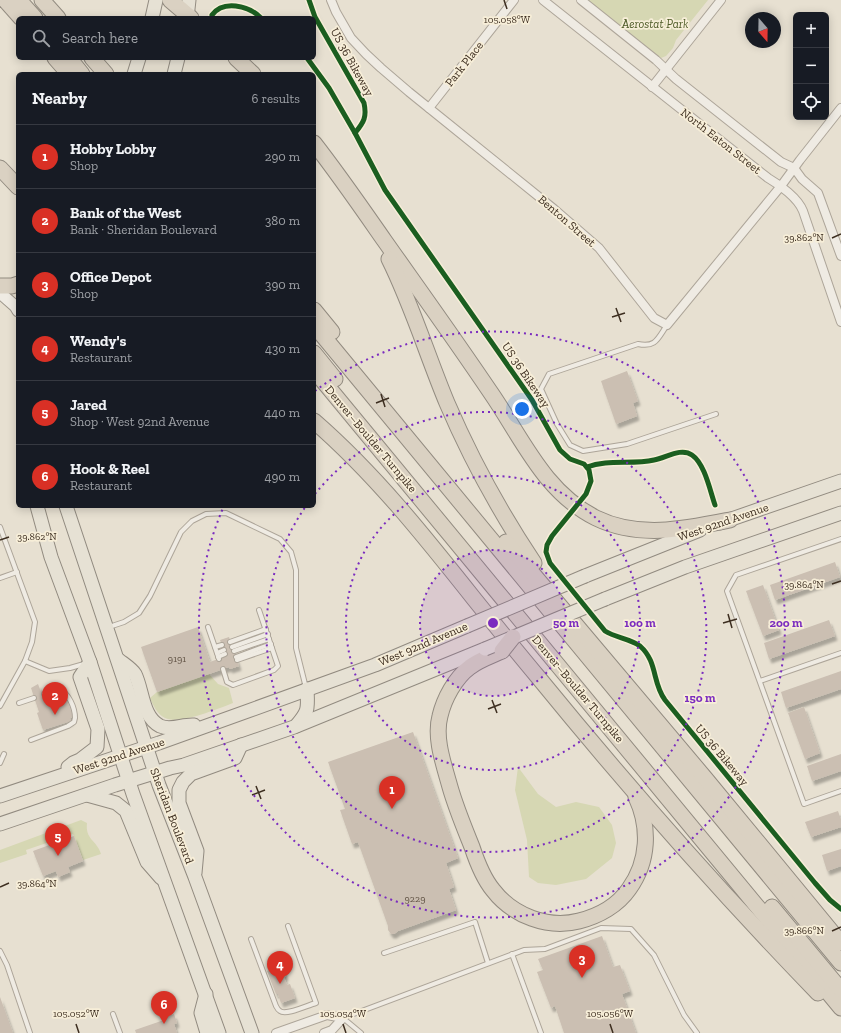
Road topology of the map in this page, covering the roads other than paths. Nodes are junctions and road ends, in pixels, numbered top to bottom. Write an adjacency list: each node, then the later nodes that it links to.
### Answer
1 (5, 0): 13 (highway)
2 (19, 0): 14 (highway)
3 (42, 0): 15 (highway)
4 (55, 0): 16 (highway)
5 (156, 0): 17 (main road)
6 (170, 0): 18 (highway)
7 (189, 0): 19 (main road)
8 (331, 0): 36 (street, Benton Street)
9 (514, 0): 36 (street, Park Place)
10 (543, 0): 35 (street, North Eaton Street)
11 (581, 0): 27 (street, North Eaton Street)
12 (721, 0): 27 (street)
13 (19, 16)
14 (33, 16)
15 (56, 16)
16 (69, 16)
17 (152, 16)
18 (188, 16)
19 (189, 16)
20 (57, 60): 28 (highway)
21 (71, 60): 29 (highway)
22 (94, 60): 30 (highway)
23 (107, 60): 31 (highway)
24 (138, 60): 32 (main road)
25 (178, 60): 33 (main road)
26 (238, 60): 34 (highway)
27 (666, 69): 35 (street); 40 (street, North Eaton Street)
28 (67, 72)
29 (80, 72)
30 (104, 72)
31 (116, 72)
32 (135, 72)
33 (174, 72)
34 (251, 72)
35 (652, 87): 41 (street, North Eaton Street)
36 (429, 108): 51 (street, Benton Street)
37 (841, 108): 40 (street)
38 (316, 146): 43 (highway)
39 (0, 168): 42 (highway)
40 (794, 168): 41 (street); 44 (street, North Eaton Street)
41 (781, 186): 50 (street, North Eaton Street); 51 (street)
42 (16, 187)
43 (348, 189): 61 (highway); 77 (highway)
44 (841, 256)
45 (16, 285): 46 (highway)
46 (0, 286)
47 (0, 293): 48 (street)
48 (16, 308)
49 (316, 312): 77 (highway)
50 (841, 322)
51 (667, 325): 55 (lane)
52 (316, 327): 116 (highway)
53 (316, 355): 117 (highway)
54 (316, 372): 119 (highway, Denver–Boulder Turnpike)
55 (716, 414)
56 (316, 423): 102 (highway)
57 (841, 481): 61 (main road, West 92nd Avenue)
58 (38, 508): 83 (main road)
59 (67, 508): 68 (main road, Sheridan Boulevard)
60 (841, 513): 71 (main road, bridge)
61 (730, 520): 86 (main road, West 92nd Avenue, bridge)
62 (0, 527): 64 (lane)
63 (841, 539): 85 (lane)
64 (17, 572): 65 (lane); 82 (lane)
65 (0, 578)
66 (260, 610): 69 (lane)
67 (208, 627): 75 (lane)
68 (106, 628): 81 (main road, Sheridan Boulevard); 86 (lane)
69 (266, 629): 70 (lane); 72 (lane)
70 (268, 637): 74 (lane); 76 (lane)
71 (513, 637): 92 (main road, bridge); 102 (highway, bridge)
72 (230, 642)
73 (222, 645): 75 (lane)
74 (272, 646): 80 (lane); 84 (lane)
75 (215, 647): 78 (lane)
76 (233, 649)
77 (597, 650): 111 (highway)
78 (224, 652)
79 (841, 653): 85 (lane)
80 (236, 658)
81 (118, 659): 91 (main road); 95 (main road, Sheridan Boulevard)
82 (25, 661): 83 (lane); 90 (lane)
83 (90, 662): 97 (main road); 100 (main road)
84 (222, 669)
85 (760, 681): 103 (lane)
86 (307, 689): 91 (main road, West 92nd Avenue); 92 (main road)
87 (44, 694): 93 (lane)
88 (34, 698): 89 (lane)
89 (19, 703)
90 (0, 706)
91 (206, 726): 95 (main road, West 92nd Avenue)
92 (294, 727): 94 (main road)
93 (31, 740)
94 (241, 745): 99 (main road); 107 (main road)
95 (146, 747): 97 (main road, West 92nd Avenue); 99 (main road, Sheridan Boulevard)
96 (4, 754): 98 (lane)
97 (121, 755): 100 (main road, West 92nd Avenue); 101 (main road)
98 (0, 763)
99 (155, 773): 101 (main road); 107 (main road, Sheridan Boulevard)
100 (61, 775): 105 (main road, West 92nd Avenue)
101 (129, 781): 104 (main road); 108 (main road)
102 (630, 787): 121 (highway)
103 (841, 791)
104 (87, 795): 106 (main road); 108 (main road)
105 (0, 796)
106 (0, 824)
107 (195, 877): 127 (main road, Sheridan Boulevard)
108 (165, 882): 118 (main road)
109 (288, 926): 110 (lane)
110 (251, 939)
111 (841, 944)
112 (0, 951): 123 (lane)
113 (384, 954): 115 (lane)
114 (512, 954): 115 (lane); 131 (lane); 132 (lane)
115 (488, 963): 122 (lane)
116 (841, 963)
117 (841, 990)
118 (206, 994): 125 (main road); 126 (main road)
119 (841, 1008)
120 (113, 1014): 124 (lane)
121 (841, 1017)
122 (343, 1018): 128 (street); 129 (street); 130 (lane)
123 (30, 1033)
124 (120, 1033)
125 (207, 1033)
126 (220, 1033)
127 (252, 1033)
128 (276, 1033)
129 (324, 1033)
130 (361, 1033)
131 (541, 1033)
132 (697, 1033)

